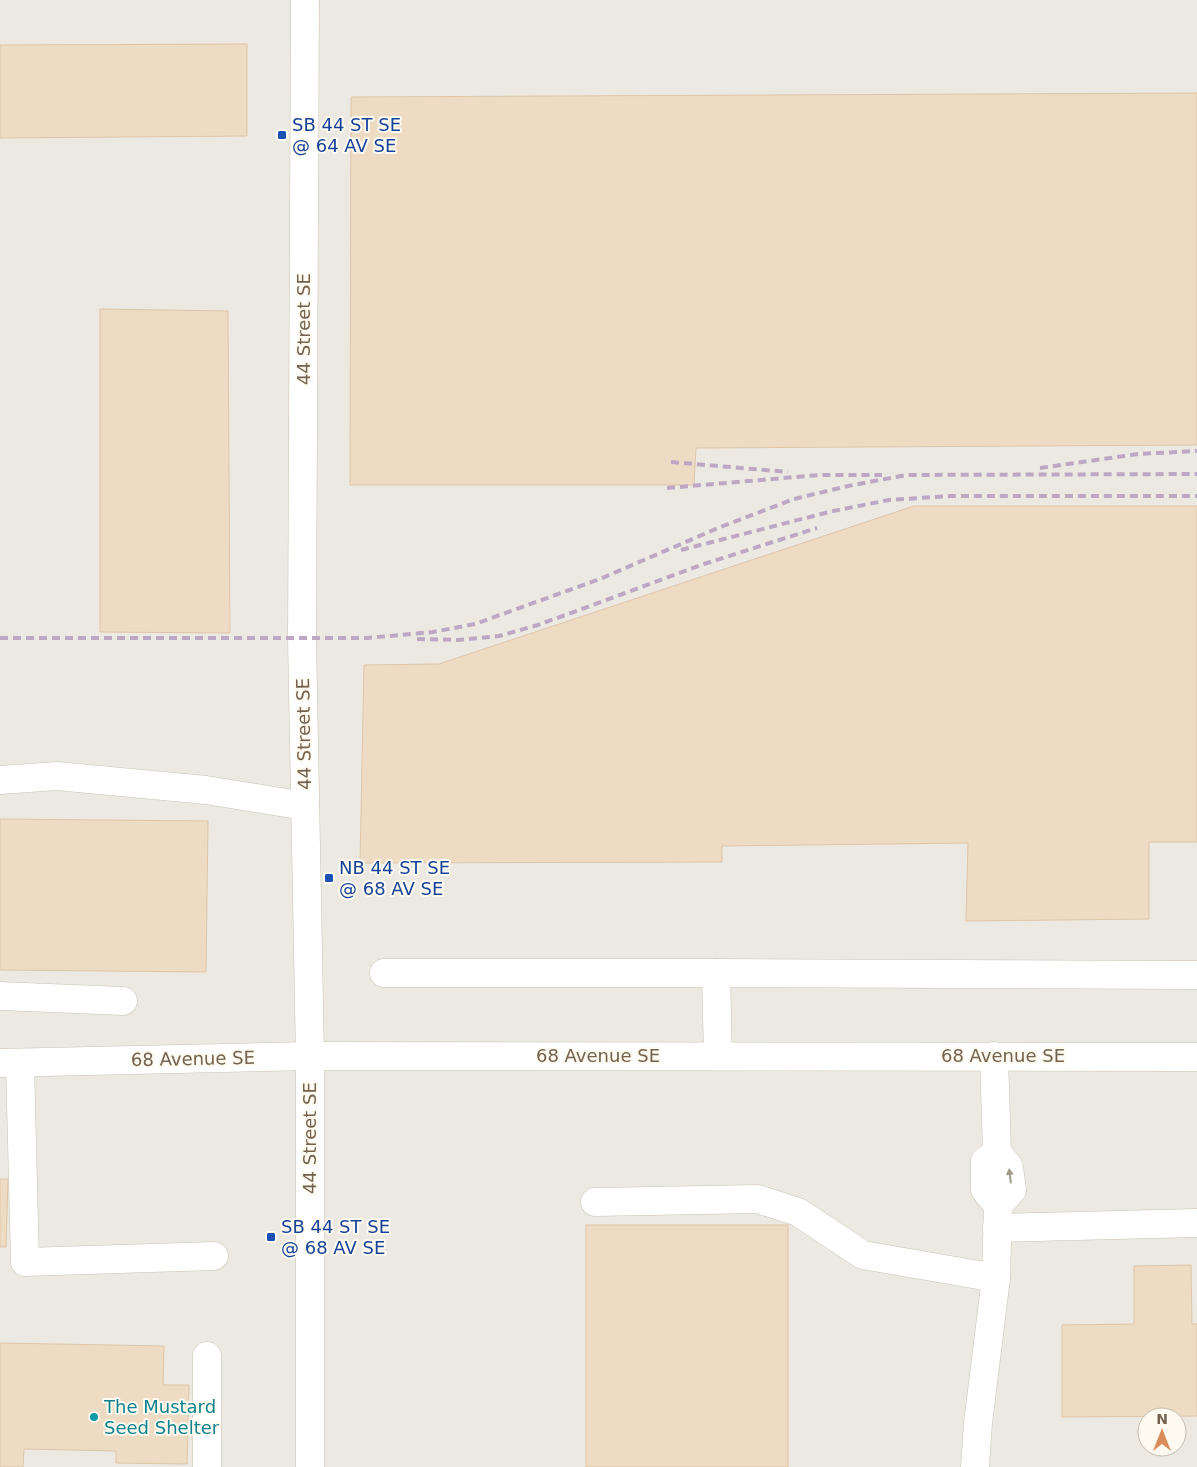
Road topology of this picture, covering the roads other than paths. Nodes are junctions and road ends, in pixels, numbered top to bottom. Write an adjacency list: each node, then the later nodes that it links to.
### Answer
1 (305, 0): 3 (street, 44 Street SE)
2 (0, 780): 3 (street)
3 (305, 806): 9 (street, 44 Street SE)
4 (384, 973): 5 (street)
5 (716, 973): 6 (street); 10 (street)
6 (1197, 975)
7 (0, 996): 8 (street)
8 (123, 1001)
9 (310, 1056): 10 (street, 68 Avenue SE); 13 (street, 68 Avenue SE); 21 (street, 44 Street SE)
10 (718, 1056): 11 (street, 68 Avenue SE)
11 (994, 1056): 12 (street, 68 Avenue SE); 15 (street)
12 (1197, 1056)
13 (10, 1063): 17 (street)
14 (595, 1202): 18 (street)
15 (997, 1217): 16 (street); 18 (street)
16 (1197, 1223)
17 (214, 1256)
18 (996, 1278): 22 (street)
19 (207, 1356): 20 (street)
20 (207, 1467)
21 (310, 1467)
22 (975, 1467)

